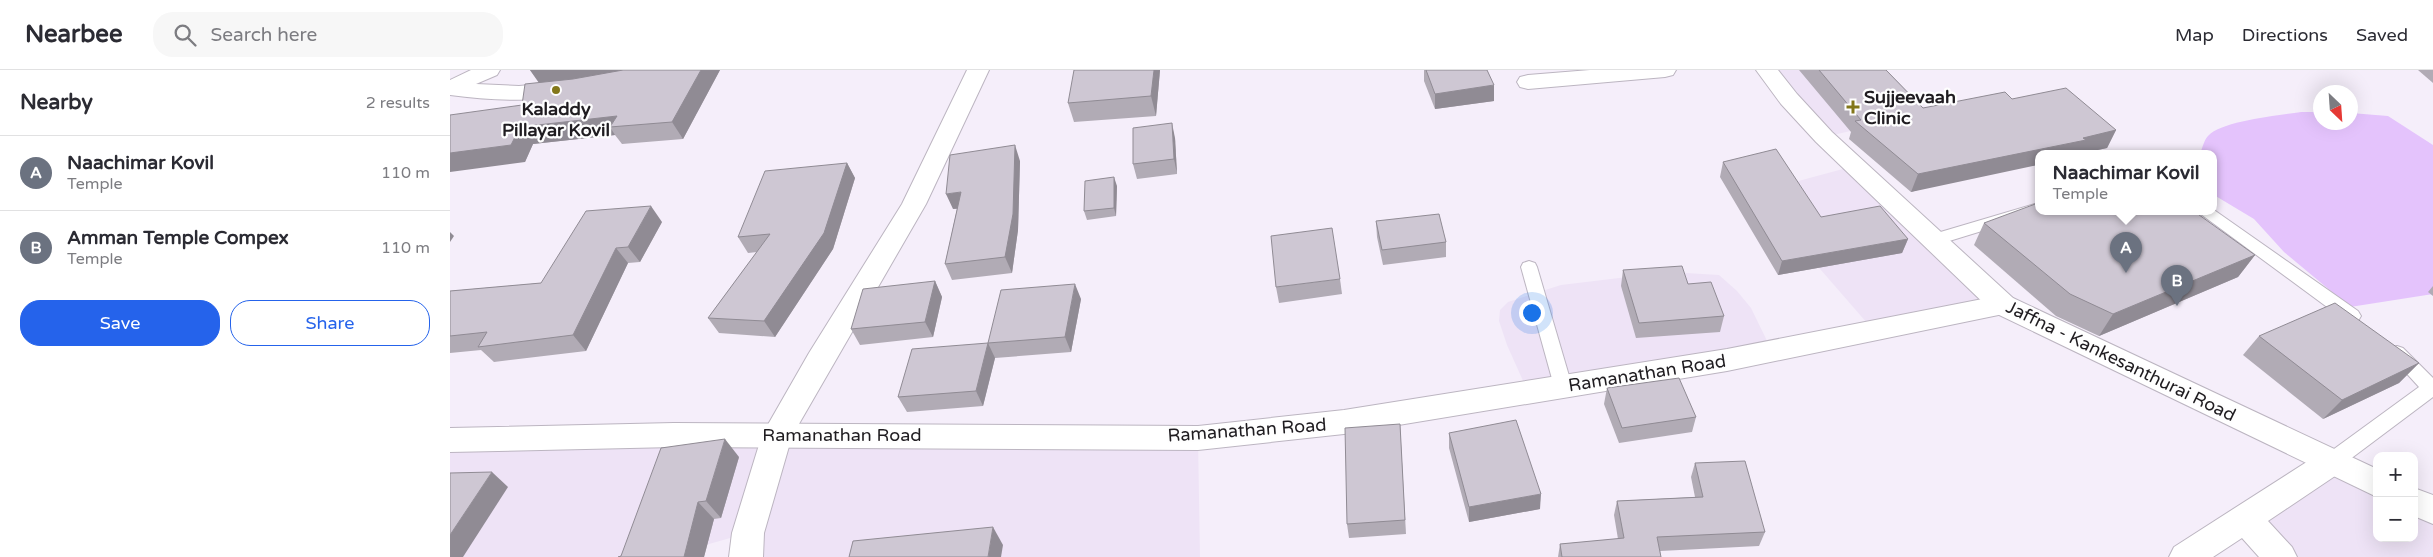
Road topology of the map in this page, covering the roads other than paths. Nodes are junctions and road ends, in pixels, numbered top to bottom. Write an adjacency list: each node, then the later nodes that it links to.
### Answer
1 (489, 70): 7 (main road)
2 (978, 70): 17 (main road)
3 (1665, 70): 5 (main road)
4 (1767, 70): 10 (main road, Jaffna - Kankesanthurai Road)
5 (1528, 82)
6 (582, 86): 7 (main road)
7 (450, 88)
8 (2035, 209): 10 (lane)
9 (2210, 215): 13 (lane)
10 (1934, 240): 12 (main road, Jaffna - Kankesanthurai Road)
11 (1529, 267): 15 (lane)
12 (2003, 305): 15 (main road, Ramanathan Road); 19 (main road, Jaffna - Kankesanthurai Road)
13 (2364, 325)
14 (2385, 342): 16 (lane)
15 (1563, 386): 17 (main road, Ramanathan Road)
16 (2432, 389): 19 (lane)
17 (777, 435): 18 (main road, Ramanathan Road); 24 (main road)
18 (450, 440)
19 (2330, 464): 20 (main road, Jaffna - Kankesanthurai Road); 23 (main road)
20 (2373, 482)
21 (2418, 503): 22 (main road)
22 (2433, 510)
23 (2245, 519): 25 (main road); 26 (main road)
24 (746, 557)
25 (2186, 557)
26 (2280, 557)

